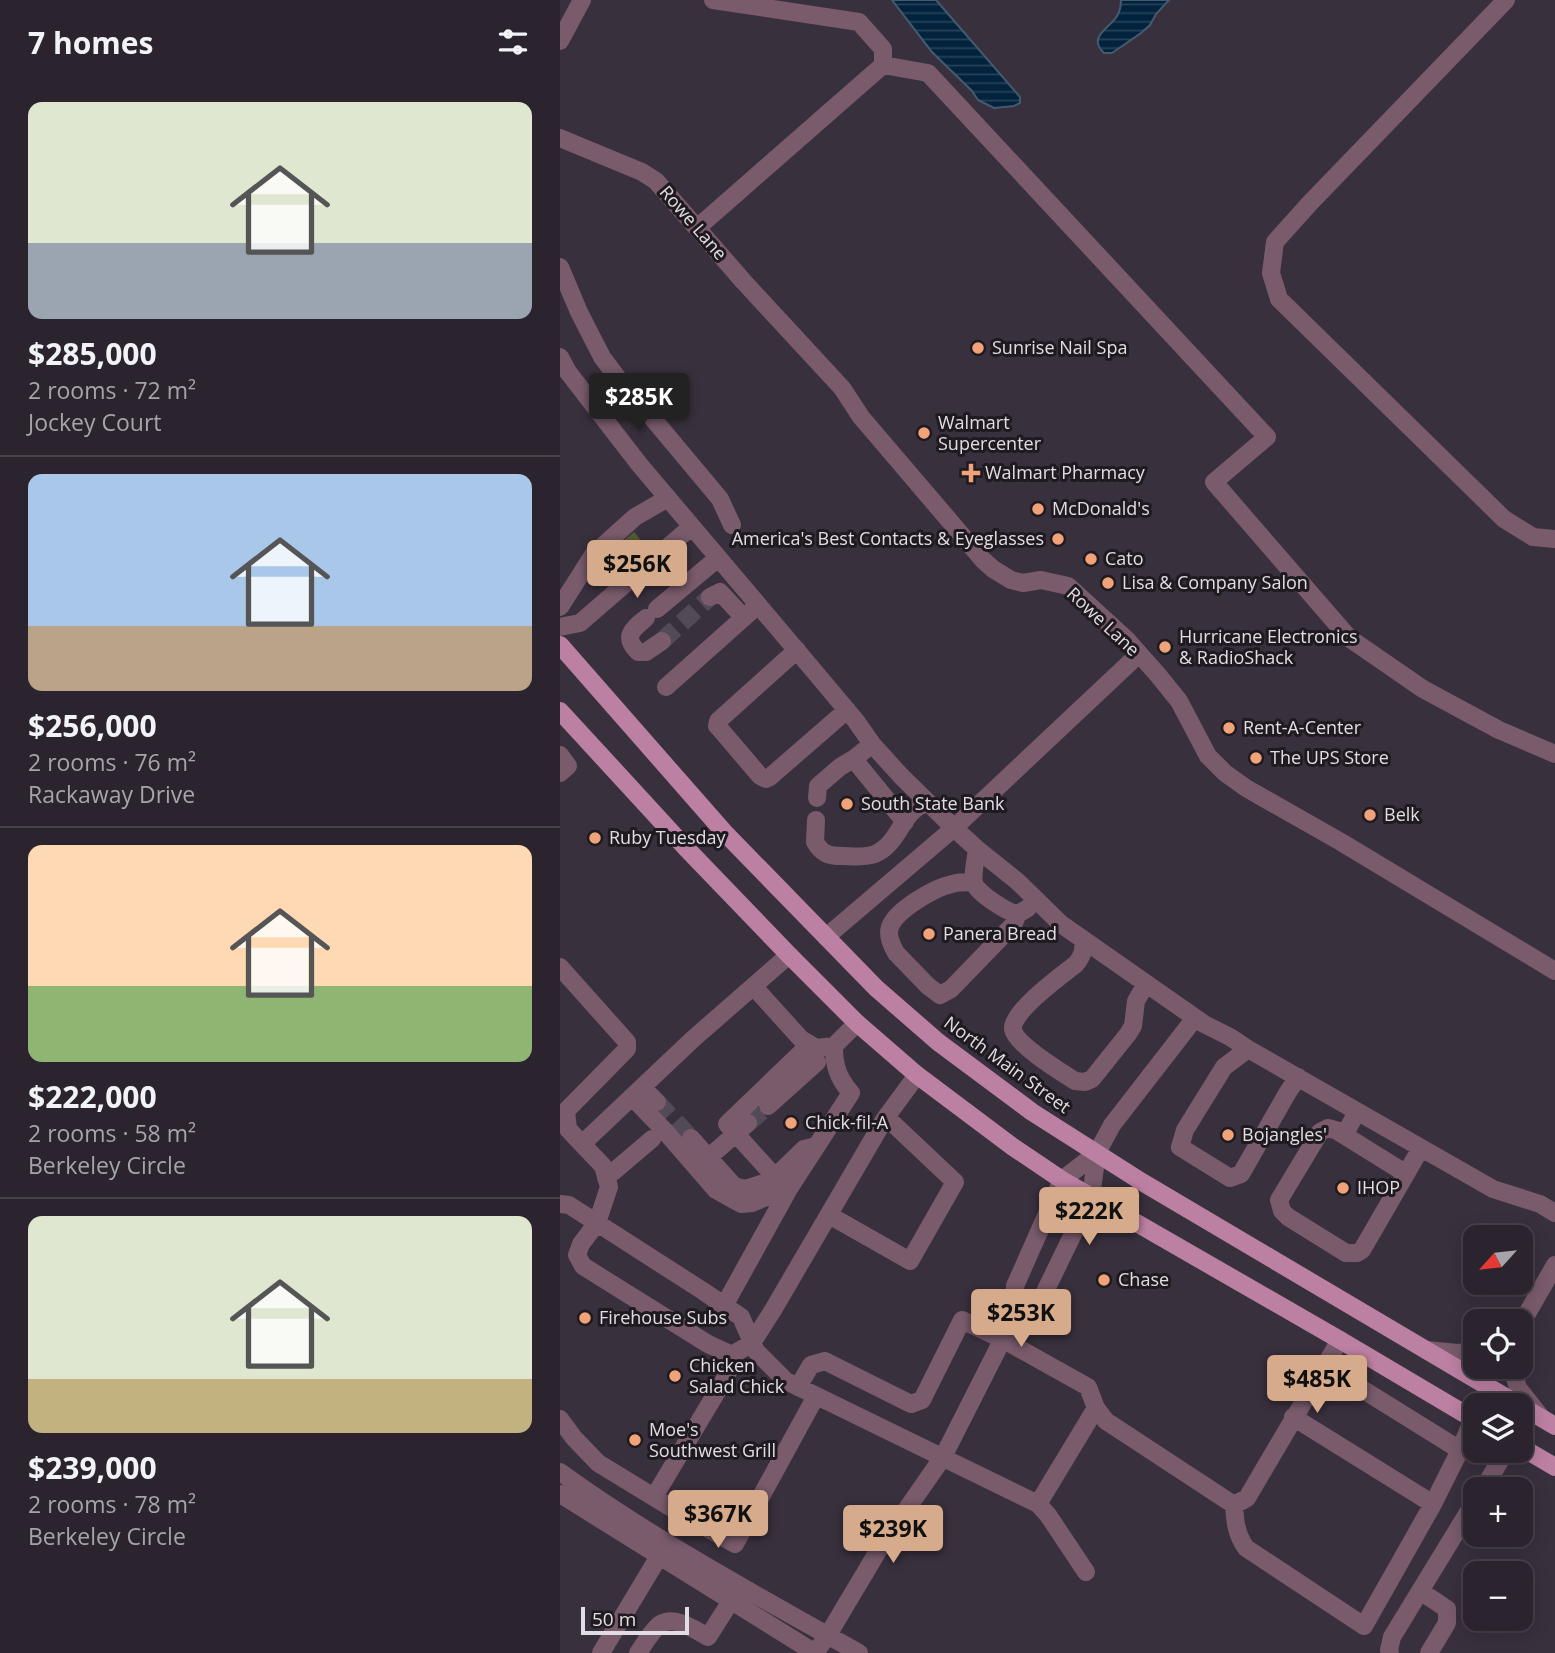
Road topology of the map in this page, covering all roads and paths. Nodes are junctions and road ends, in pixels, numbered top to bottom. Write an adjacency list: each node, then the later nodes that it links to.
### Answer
1 (582, 0): 4 (street)
2 (713, 0): 5 (street)
3 (1506, 0): 13 (street)
4 (560, 41)
5 (883, 65): 7 (street); 28 (street)
6 (560, 138): 7 (street, Rowe Lane)
7 (697, 228): 23 (street, Rowe Lane)
8 (560, 267): 11 (street)
9 (560, 357): 10 (street)
10 (668, 498): 12 (street); 17 (street)
11 (732, 525)
12 (691, 527): 14 (street); 19 (street)
13 (1555, 539)
14 (718, 558): 16 (street); 20 (street)
15 (710, 597): 18 (street)
16 (758, 605): 18 (street); 22 (street)
17 (560, 607)
18 (744, 618): 24 (street)
19 (560, 627)
20 (662, 641)
21 (560, 645): 41 (main road, North Main Street)
22 (797, 650): 25 (street); 25 (street)
23 (1139, 654): 36 (street); 45 (street, Rowe Lane)
24 (666, 687)
25 (847, 710): 27 (street)
26 (563, 722): 43 (main road)
27 (873, 744): 30 (street); 33 (street)
28 (1555, 754)
29 (560, 755): 31 (street)
30 (855, 758): 32 (street); 35 (street)
31 (560, 773)
32 (817, 798)
33 (928, 803): 35 (street); 36 (street)
34 (816, 820): 35 (street)
35 (905, 822)
36 (954, 828): 37 (street); 41 (street)
37 (977, 849): 38 (street); 39 (street)
38 (973, 881): 40 (street); 40 (street)
39 (1035, 899): 40 (street); 42 (street)
40 (1018, 914)
41 (826, 937): 67 (main road, North Main Street)
42 (1083, 940): 46 (street); 46 (street)
43 (789, 956): 47 (street); 49 (main road)
44 (560, 967): 65 (street)
45 (1555, 971)
46 (1146, 984): 48 (street)
47 (754, 986): 51 (street); 56 (street)
48 (1195, 1018): 52 (street); 67 (street)
49 (857, 1023): 50 (street); 53 (main road)
50 (834, 1046): 51 (street); 55 (street)
51 (809, 1049): 55 (street); 58 (street); 61 (street)
52 (1248, 1049): 54 (street); 54 (street)
53 (917, 1075): 60 (street); 71 (main road)
54 (1297, 1077): 59 (street)
55 (846, 1087): 72 (street)
56 (637, 1092): 57 (street); 65 (street); 72 (street)
57 (657, 1102)
58 (768, 1106)
59 (1357, 1112): 62 (street); 66 (street)
60 (886, 1117): 76 (street); 76 (street)
61 (742, 1129): 68 (street); 72 (street)
62 (1339, 1132): 69 (street); 69 (street)
63 (691, 1138): 68 (street)
64 (652, 1139): 70 (street)
65 (582, 1144): 70 (street)
66 (1421, 1148): 69 (street); 75 (street)
67 (1097, 1153): 71 (street); 73 (street); 87 (main road, North Main Street)
68 (709, 1157): 72 (street)
69 (1405, 1173)
70 (606, 1178): 77 (street)
71 (1062, 1180): 73 (main road); 83 (street)
72 (783, 1182): 81 (street)
73 (1091, 1197): 83 (street); 85 (main road)
74 (560, 1204): 77 (street)
75 (1555, 1213)
76 (829, 1214): 86 (street)
77 (597, 1223): 78 (street); 81 (street)
78 (577, 1255): 79 (street); 89 (street)
79 (560, 1265)
80 (1555, 1265): 82 (street)
81 (724, 1306): 86 (street)
82 (1528, 1309)
83 (1013, 1319): 84 (street)
84 (1004, 1340): 92 (street); 95 (street); 104 (street)
85 (1340, 1340): 90 (street); 96 (main road)
86 (752, 1343): 89 (street); 92 (street)
87 (1426, 1350): 88 (street); 93 (main road, North Main Street)
88 (1463, 1352)
89 (732, 1355): 108 (street)
90 (1325, 1366): 98 (street); 102 (street)
91 (1515, 1379): 100 (street)
92 (798, 1387): 94 (street)
93 (1498, 1393)
94 (816, 1396): 104 (street); 108 (street)
95 (1096, 1408): 109 (street); 111 (street)
96 (1463, 1413)
97 (1533, 1414): 100 (main road, North Main Street)
98 (1293, 1417): 110 (street); 111 (street)
99 (560, 1419): 108 (street)
100 (1549, 1423)
101 (1463, 1443): 102 (street)
102 (1460, 1450): 110 (street)
103 (1533, 1454): 105 (main road)
104 (943, 1457): 109 (street); 117 (street)
105 (1555, 1467)
106 (560, 1472): 113 (street)
107 (560, 1494): 113 (street)
108 (654, 1497)
109 (1038, 1504): 114 (street)
110 (1433, 1504): 111 (street)
111 (1234, 1505)
112 (1463, 1521): 115 (street)
113 (663, 1549): 116 (street); 117 (street); 118 (street)
114 (1086, 1572)
115 (1420, 1591): 122 (street); 123 (street)
116 (731, 1601): 119 (street); 120 (street)
117 (828, 1635): 120 (street); 121 (street)
118 (601, 1653)
119 (638, 1653)
120 (815, 1653)
121 (859, 1653)
122 (1390, 1653)
123 (1429, 1653)

